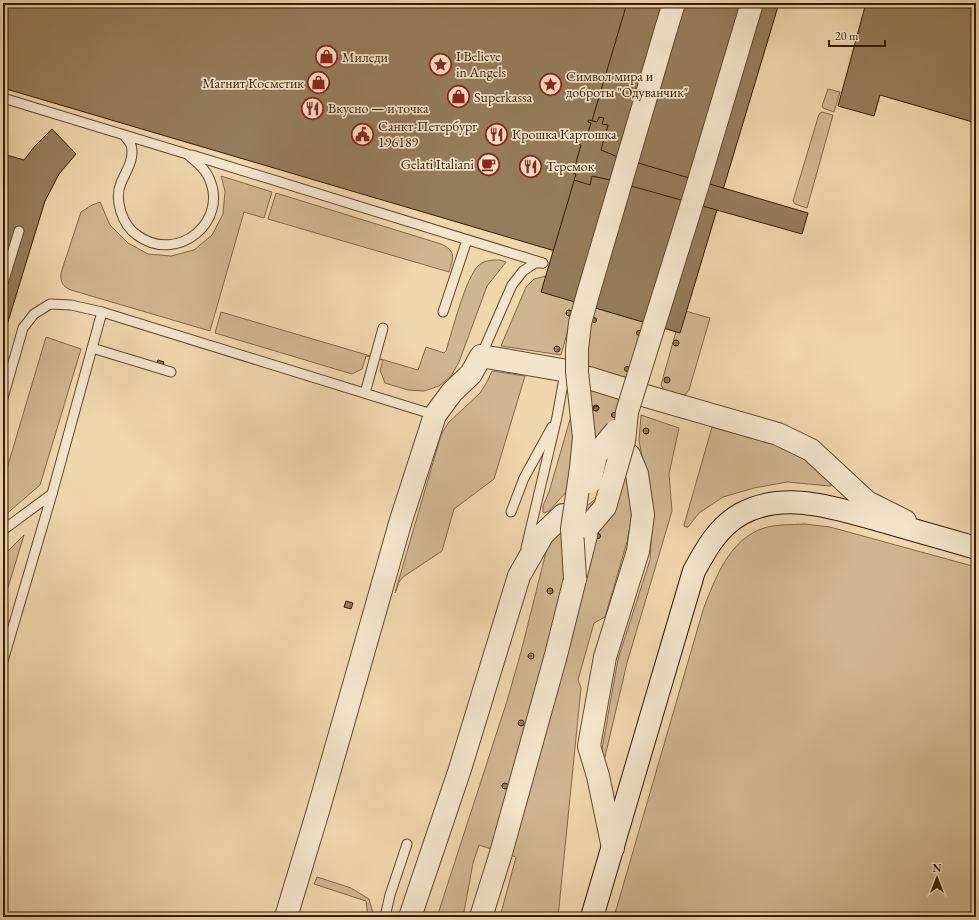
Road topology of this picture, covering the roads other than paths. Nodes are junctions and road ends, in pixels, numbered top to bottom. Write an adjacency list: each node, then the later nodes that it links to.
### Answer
1 (674, 3): 33 (street, bridge)
2 (752, 3): 21 (street, bridge)
3 (3, 98): 4 (lane)
4 (124, 135): 5 (lane); 5 (lane)
5 (187, 154): 7 (lane)
6 (19, 231): 8 (lane)
7 (467, 240): 10 (lane); 13 (lane)
8 (3, 283)
9 (102, 312): 12 (lane); 18 (lane); 20 (lane)
10 (443, 312)
11 (383, 328): 18 (lane)
12 (92, 348): 14 (lane); 25 (lane)
13 (480, 356): 15 (street); 22 (street)
14 (171, 372)
15 (563, 374): 23 (lane)
16 (589, 378): 17 (street)
17 (621, 388)
18 (365, 393): 22 (lane)
19 (646, 396): 30 (street)
20 (3, 398)
21 (627, 412): 28 (street, bridge); 28 (street, bridge)
22 (435, 415): 38 (street)
23 (557, 417): 26 (lane); 32 (lane)
24 (629, 456): 36 (street)
25 (52, 494): 29 (lane); 34 (lane)
26 (511, 512)
27 (563, 515): 32 (street)
28 (588, 527): 33 (street, bridge)
29 (3, 530)
30 (920, 532): 31 (street); 36 (street)
31 (976, 548)
32 (519, 576): 40 (street)
33 (574, 579): 37 (street)
34 (3, 661)
35 (407, 844): 39 (lane)
36 (613, 848): 41 (street)
37 (482, 913)
38 (286, 917)
39 (385, 917)
40 (410, 917)
41 (592, 917)

